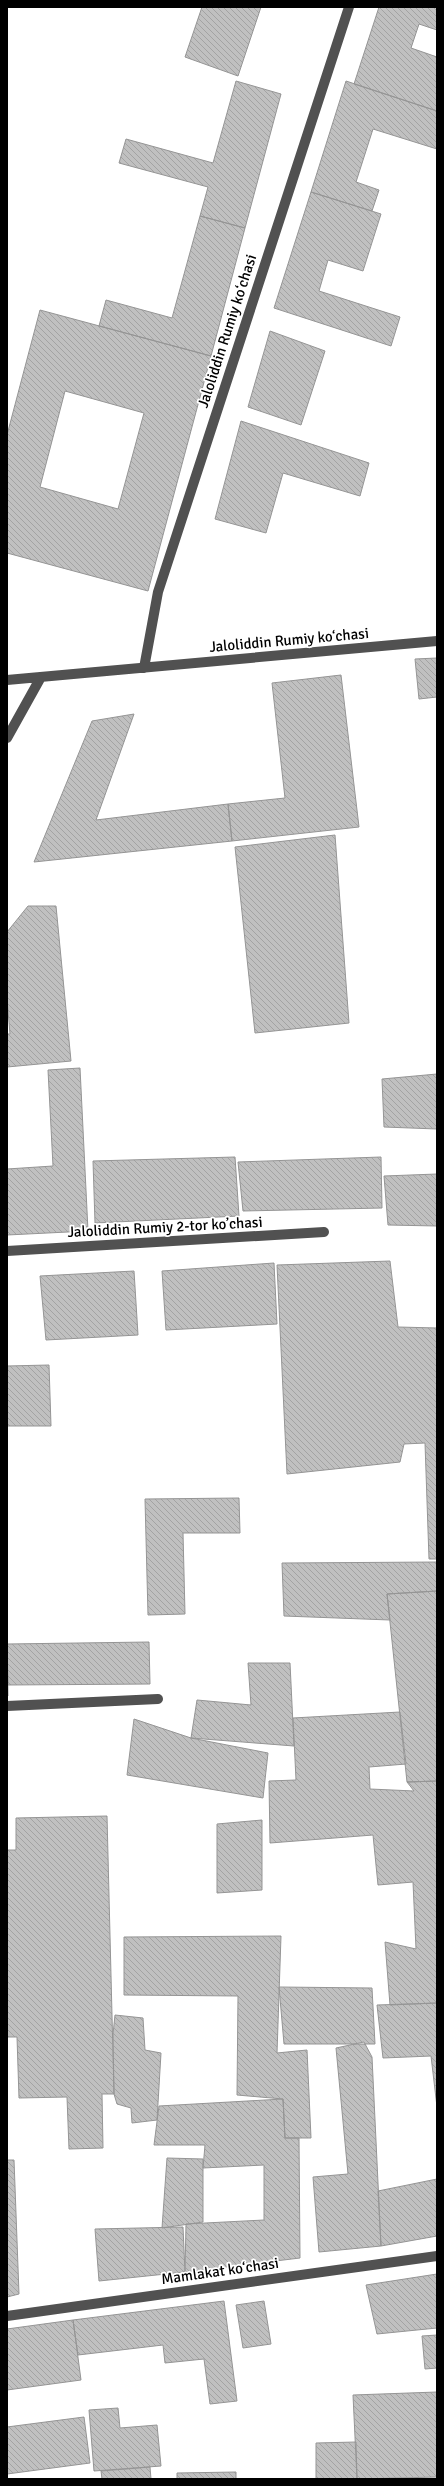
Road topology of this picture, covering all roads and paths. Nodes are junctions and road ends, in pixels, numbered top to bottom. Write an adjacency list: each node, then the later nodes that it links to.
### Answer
1 (349, 7): 3 (street, Jaloliddin Rumiy koʻchasi)
2 (437, 641): 3 (street, Jaloliddin Rumiy koʻchasi)
3 (144, 668): 4 (street, Jaloliddin Rumiy koʻchasi)
4 (42, 677): 5 (street, Jaloliddin Rumiy koʻchasi); 6 (street)
5 (7, 680)
6 (7, 738)
7 (324, 1232): 8 (street, Jaloliddin Rumiy 2-tor koʼchasi)
8 (7, 1251)
9 (158, 1699): 10 (street)
10 (7, 1706)
11 (437, 2256): 12 (street, Mamlakat koʻchasi)
12 (7, 2316)

